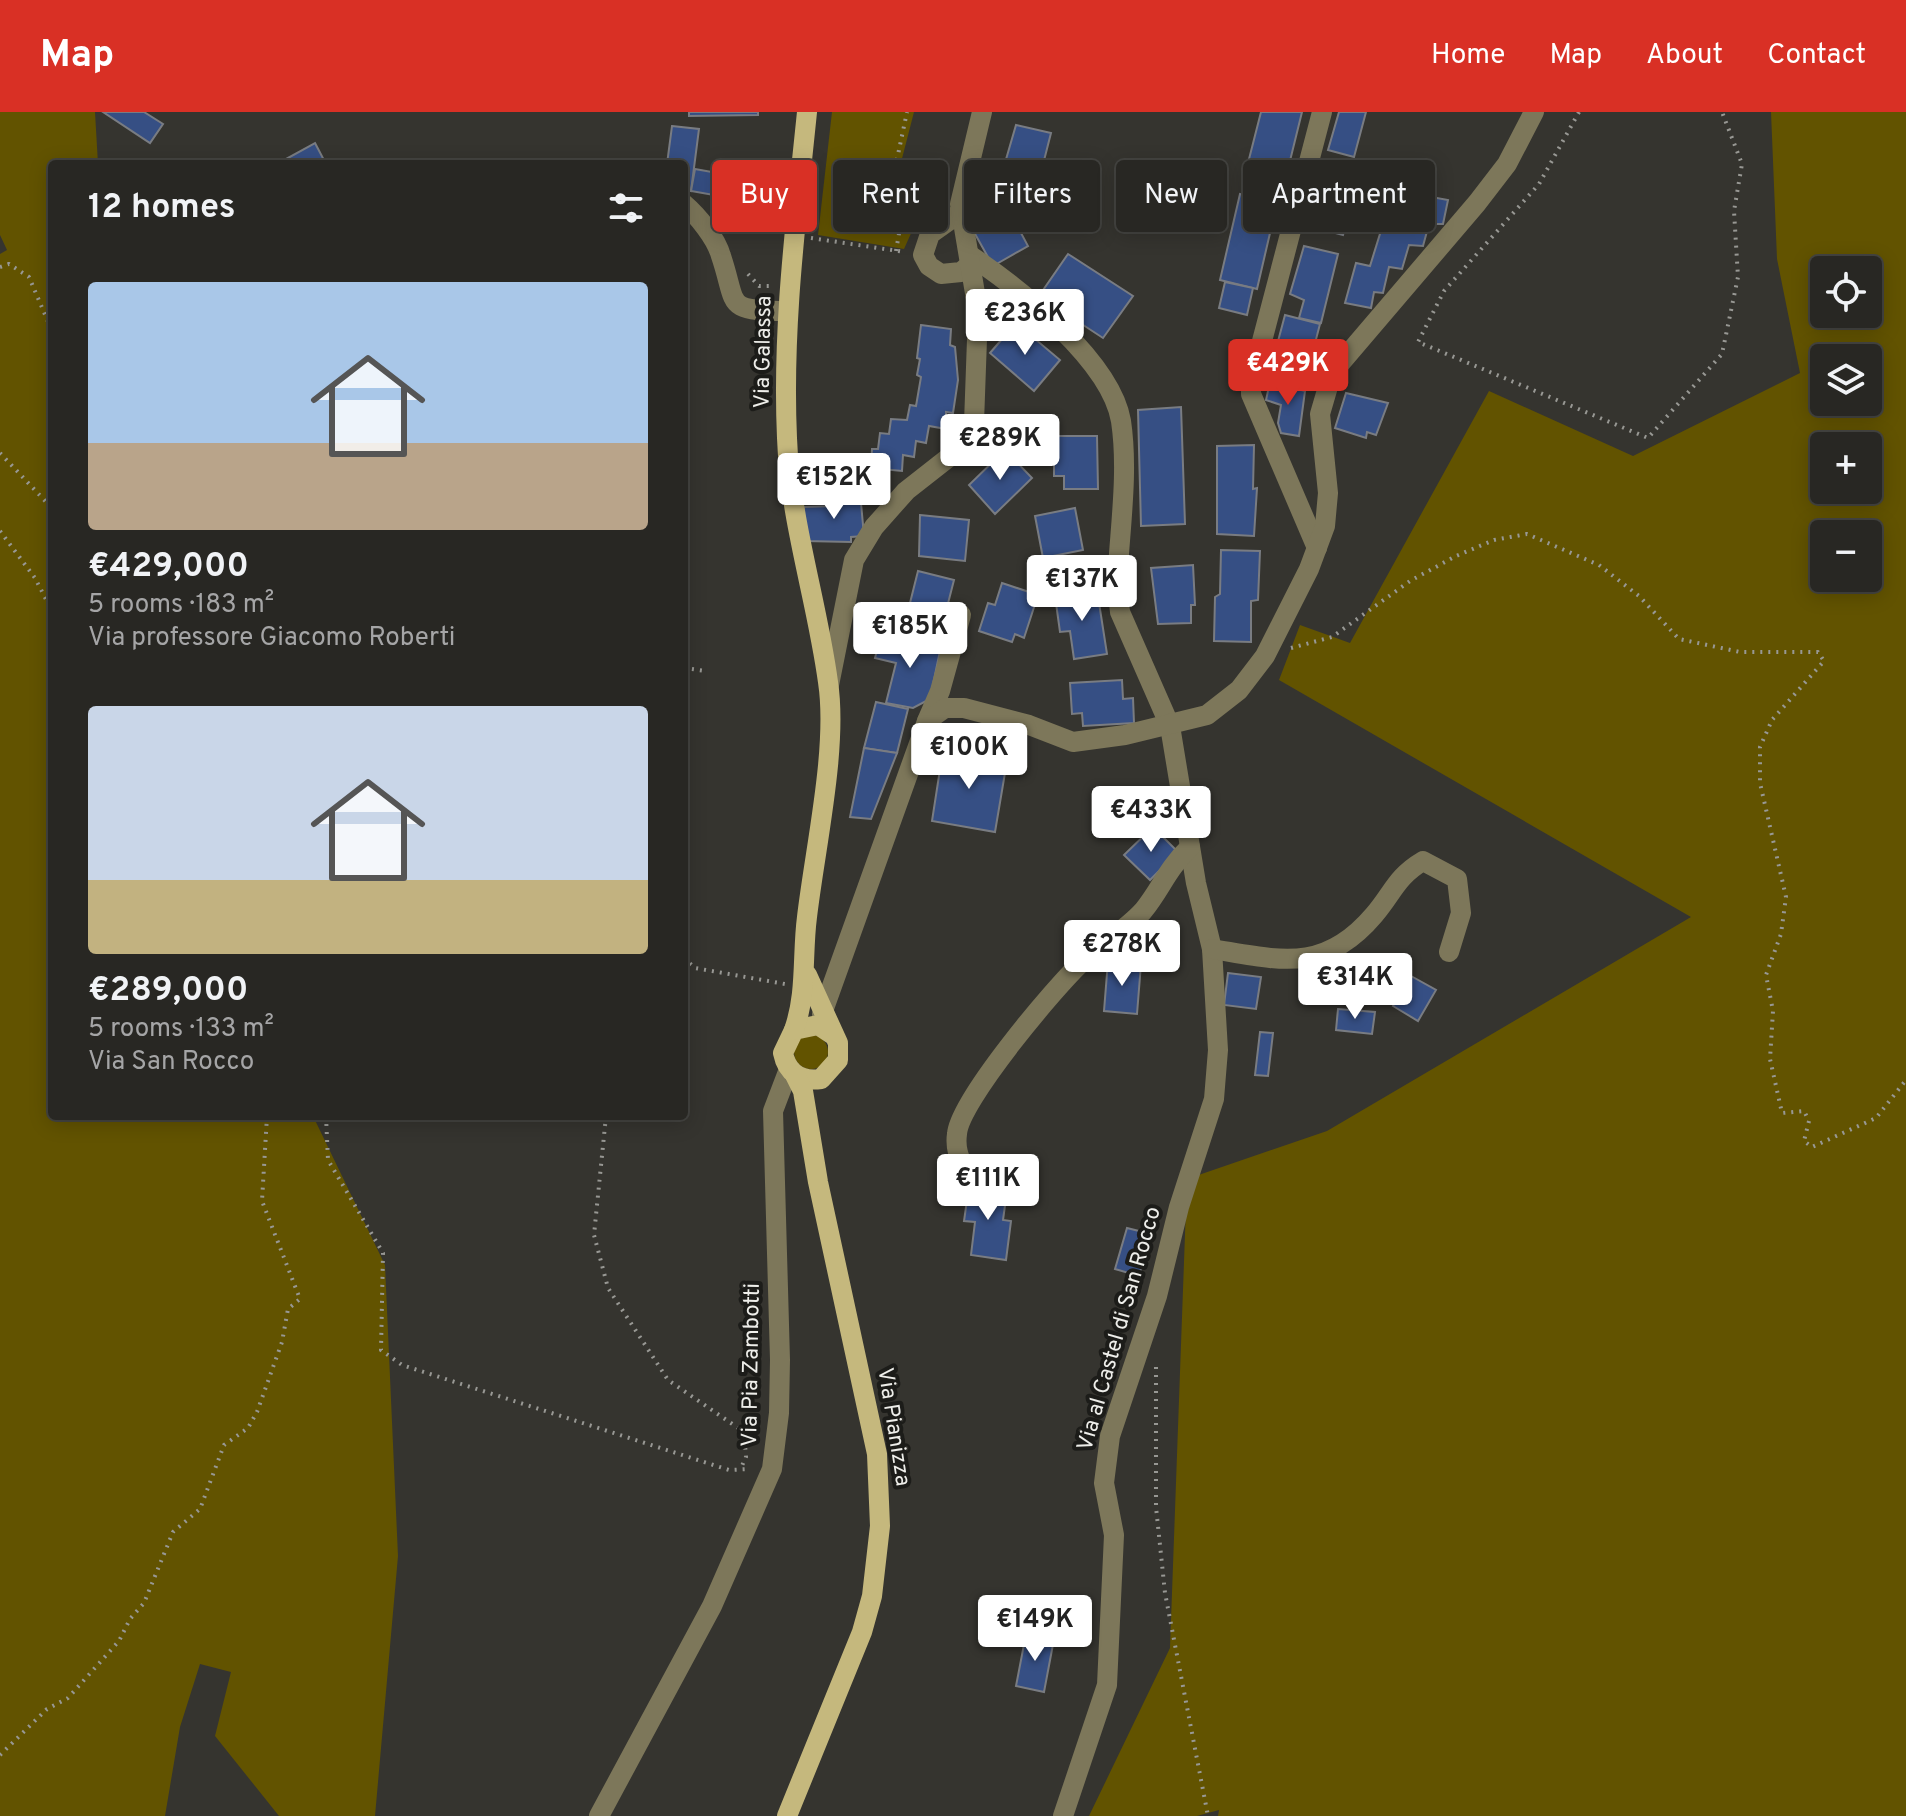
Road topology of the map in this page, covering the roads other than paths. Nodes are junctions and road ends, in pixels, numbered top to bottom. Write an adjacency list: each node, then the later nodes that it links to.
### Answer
1 (807, 112): 8 (main road, Via Galassa)
2 (982, 112): 6 (street)
3 (1322, 112): 9 (street)
4 (1534, 112): 9 (street)
5 (688, 208): 8 (street)
6 (961, 212): 7 (street); 7 (street)
7 (972, 260): 11 (street); 13 (street, Via al Castel di San Rocco)
8 (787, 311): 11 (main road, Via Galassa)
9 (1317, 548): 13 (street)
10 (961, 615): 12 (street)
11 (829, 685): 18 (main road, Via Galassa)
12 (927, 721): 13 (street); 17 (street)
13 (1170, 726): 14 (street, Via al Castel di San Rocco)
14 (1190, 847): 15 (street, Via al Castel di San Rocco); 25 (street)
15 (1212, 949): 16 (street); 28 (street, Via al Castel di San Rocco)
16 (1449, 952)
17 (841, 958): 18 (street); 19 (street)
18 (805, 975): 19 (main road, Via Galassa); 20 (main road, Via Galassa)
19 (822, 1014): 21 (main road, Via Galassa)
20 (794, 1030): 21 (main road); 22 (main road, Via Pianizza)
21 (833, 1035): 23 (main road, Via Pianizza)
22 (792, 1072): 23 (main road); 24 (main road, Via Pianizza); 26 (street, Via Pia Zambotti)
23 (828, 1075): 24 (main road, Via Pianizza)
24 (810, 1130): 27 (main road, Via Pianizza)
25 (965, 1170)
26 (599, 1816)
27 (787, 1816)
28 (1063, 1816)

